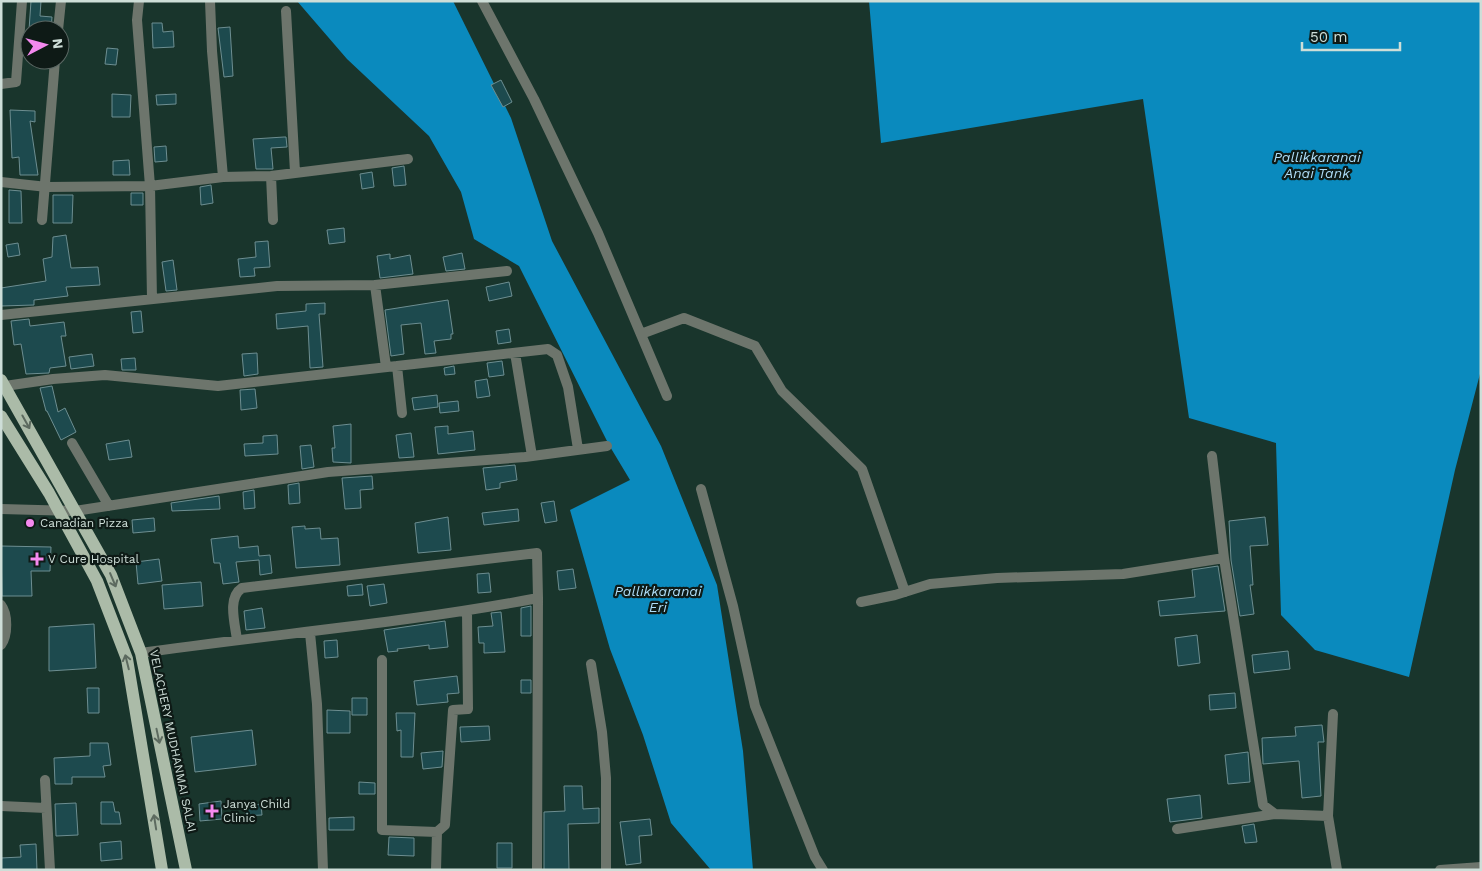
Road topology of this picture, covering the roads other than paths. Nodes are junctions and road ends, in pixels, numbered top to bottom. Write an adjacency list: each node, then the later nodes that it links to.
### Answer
1 (22, 1): 9 (street)
2 (60, 1): 7 (street)
3 (139, 1): 15 (street)
4 (210, 1): 13 (street)
5 (482, 1): 23 (street)
6 (286, 11): 11 (street)
7 (59, 20)
8 (54, 70): 16 (street)
9 (1, 84)
10 (408, 158): 11 (street)
11 (295, 172): 12 (street)
12 (271, 176): 13 (street); 18 (street)
13 (222, 177): 15 (street)
14 (1, 182): 16 (street)
15 (150, 186): 16 (street); 21 (street)
16 (47, 187): 17 (street)
17 (42, 220)
18 (273, 220)
19 (507, 271): 20 (street)
20 (375, 285): 21 (street); 25 (street)
21 (152, 299): 22 (street)
22 (1, 315)
23 (640, 334): 27 (street); 41 (street)
24 (515, 352): 25 (street); 32 (street); 33 (street)
25 (391, 367): 26 (street); 28 (street)
26 (3, 385): 39 (main road, VELACHERY MUDHANMAI SALAI, one-way to 39)
27 (667, 396)
28 (402, 413)
29 (1, 416): 38 (main road)
30 (72, 443): 36 (street)
31 (607, 446): 32 (street)
32 (578, 449): 33 (street)
33 (532, 456): 36 (street)
34 (1212, 456): 40 (street)
35 (702, 489): 69 (street)
36 (110, 506): 39 (street)
37 (1, 509): 38 (street)
38 (58, 510): 39 (street); 63 (main road, one-way to 38)
39 (75, 511): 49 (main road, VELACHERY MUDHANMAI SALAI, one-way to 49)
40 (1224, 558): 41 (street); 56 (street)
41 (905, 592): 43 (street)
42 (538, 598): 45 (street); 47 (street); 67 (street)
43 (860, 602)
44 (1, 605): 48 (street)
45 (467, 612): 46 (street); 59 (street)
46 (310, 633): 47 (street); 65 (street)
47 (237, 640): 49 (street)
48 (1, 645)
49 (141, 654): 64 (main road, VELACHERY MUDHANMAI SALAI, one-way to 64)
50 (382, 660): 59 (street)
51 (591, 664): 68 (street)
52 (1334, 714): 57 (street)
53 (45, 780): 55 (street)
54 (1, 806): 55 (street)
55 (46, 808): 62 (street)
56 (1274, 814): 57 (street); 58 (street)
57 (1328, 816): 70 (street)
58 (1177, 829)
59 (438, 832): 66 (street)
60 (1481, 867): 61 (street)
61 (1450, 869): 71 (street)
62 (50, 870)
63 (162, 870)
64 (186, 870)
65 (323, 870)
66 (436, 870)
67 (537, 870)
68 (606, 870)
69 (823, 870)
70 (1337, 870)
71 (1440, 870)

